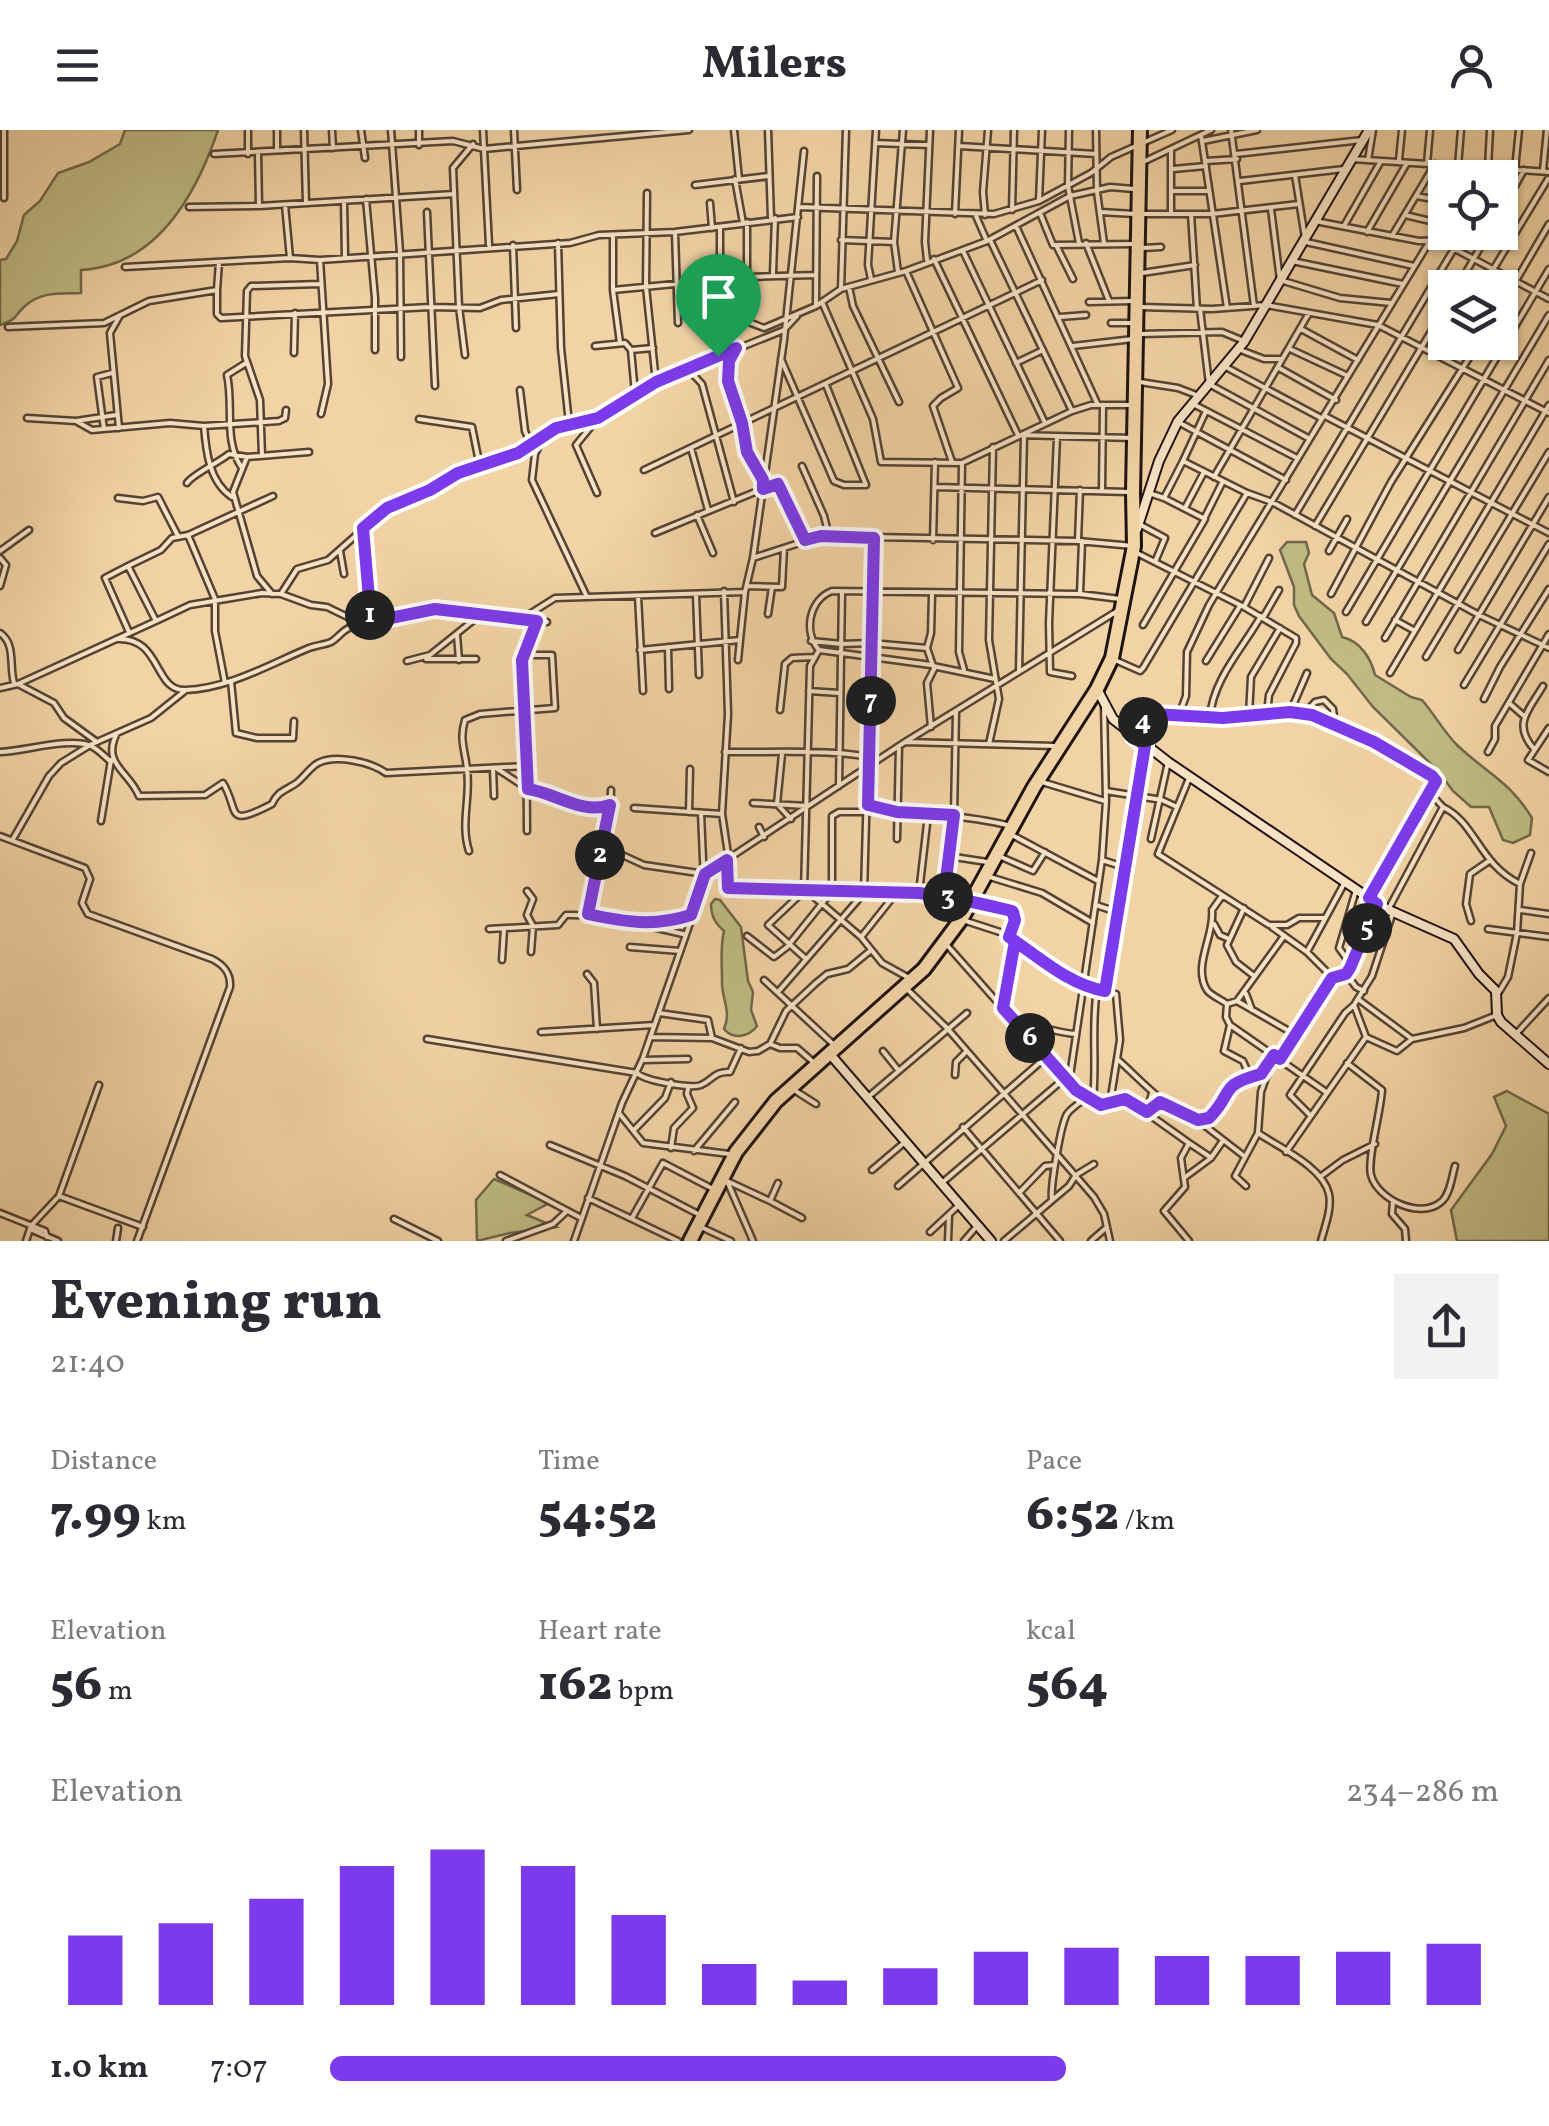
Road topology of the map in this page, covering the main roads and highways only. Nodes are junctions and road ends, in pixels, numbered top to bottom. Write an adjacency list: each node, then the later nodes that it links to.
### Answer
1 (1140, 130): 2 (highway)
2 (690, 1241)

